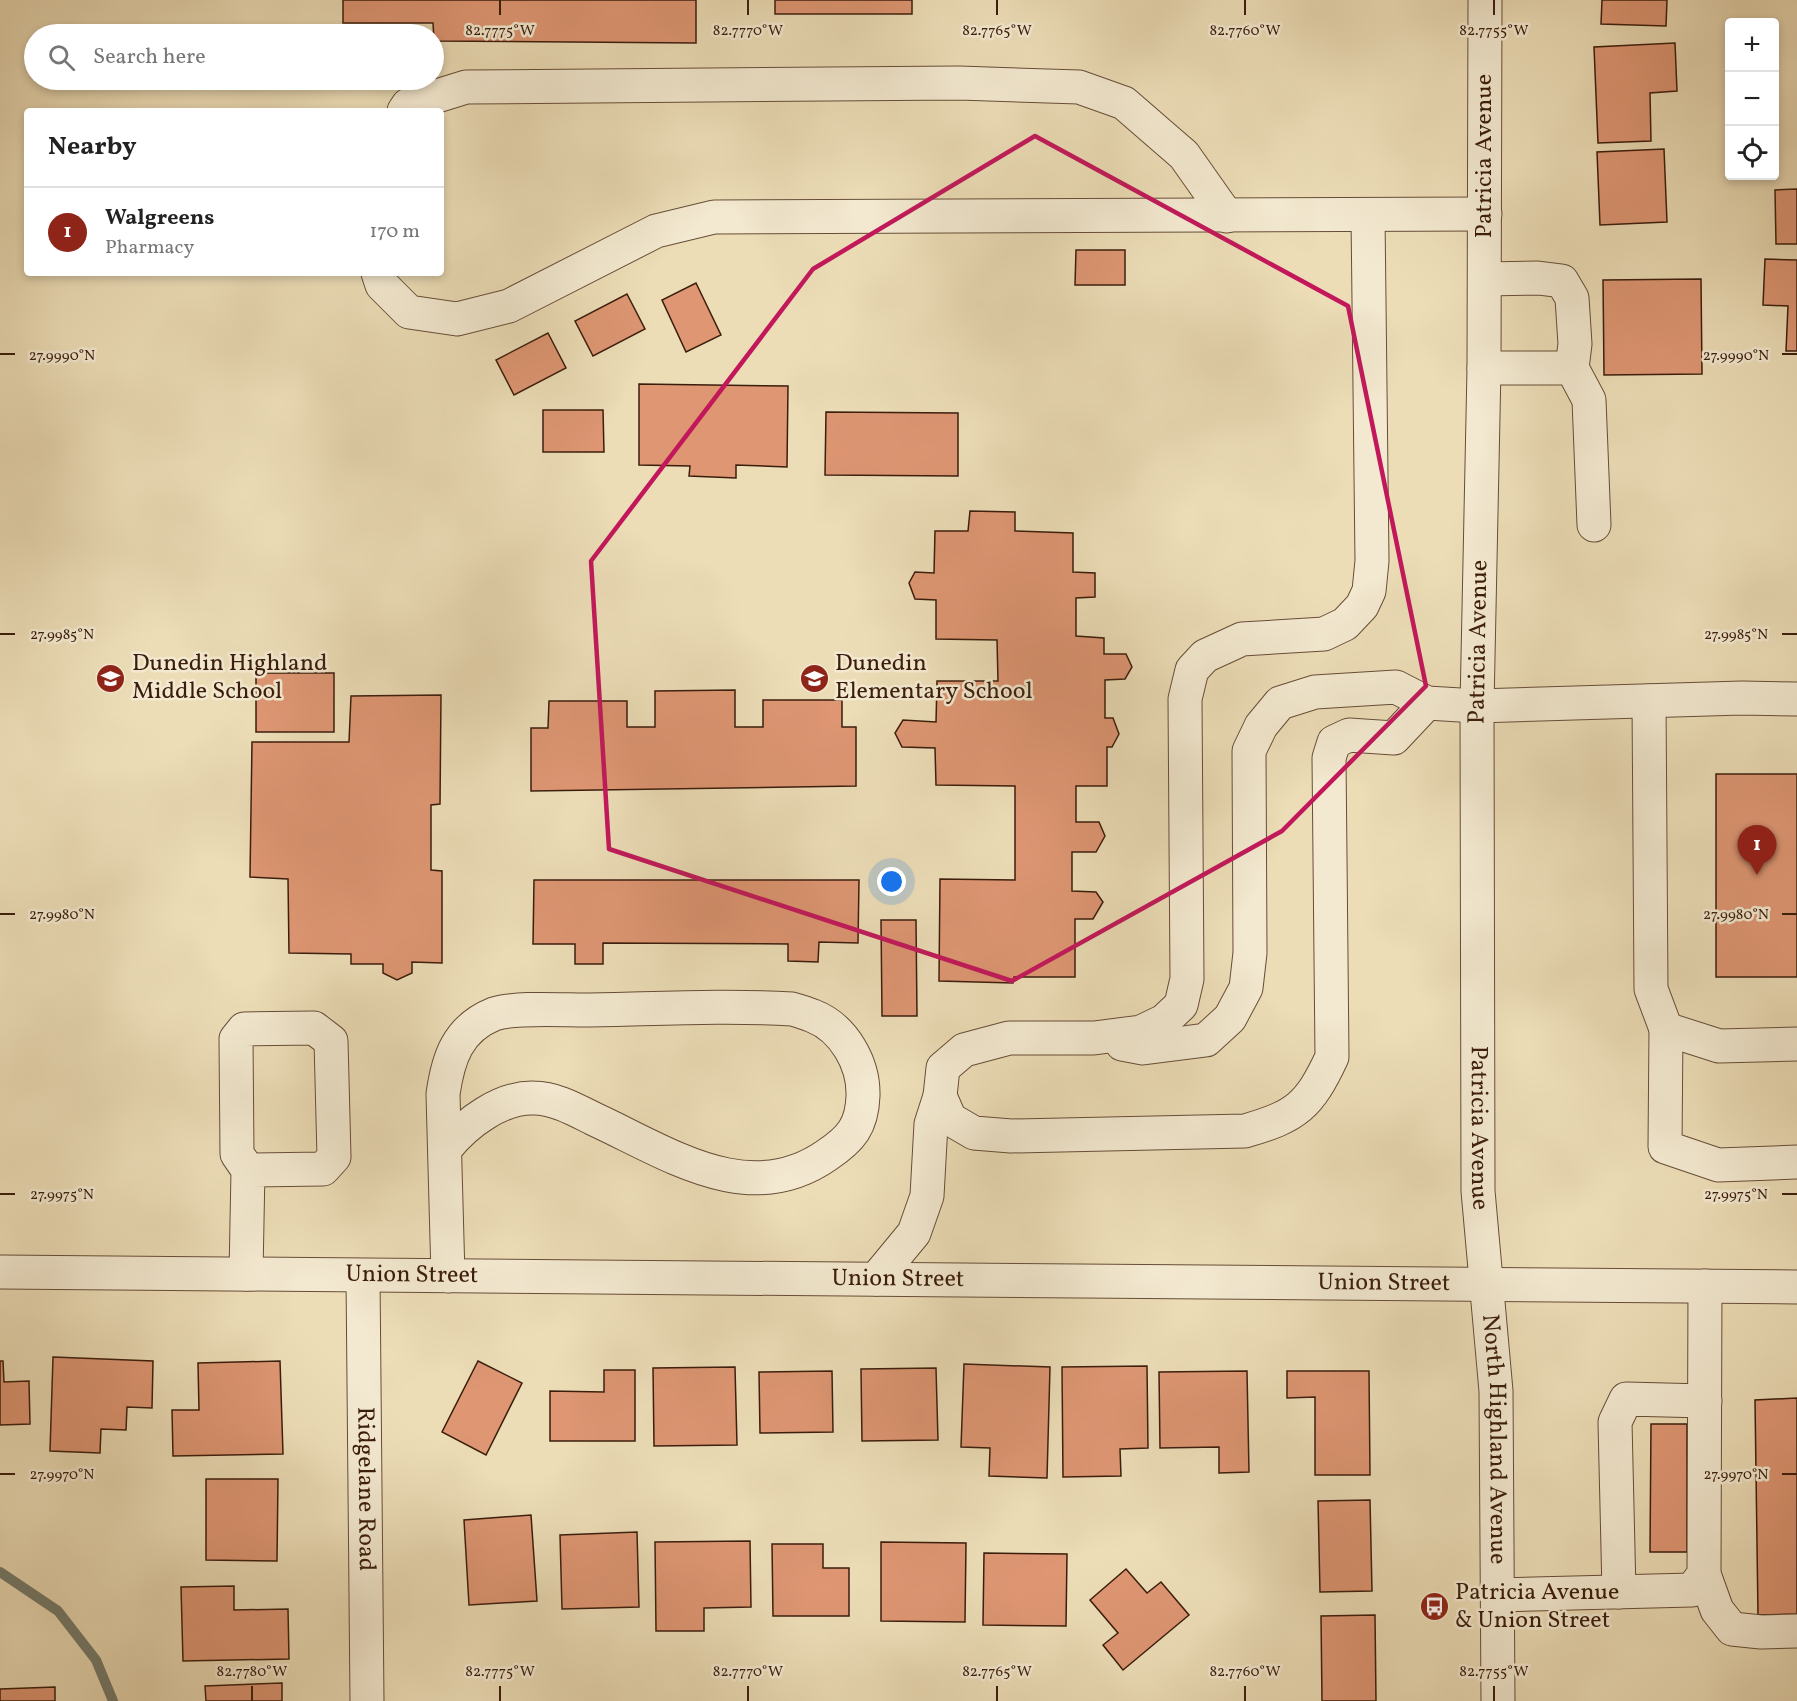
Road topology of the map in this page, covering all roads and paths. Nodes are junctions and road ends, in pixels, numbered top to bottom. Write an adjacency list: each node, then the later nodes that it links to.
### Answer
1 (1485, 0): 4 (street, Patricia Avenue)
2 (406, 108): 5 (street)
3 (1368, 214): 4 (street); 5 (street); 18 (street)
4 (1485, 214): 7 (street, Patricia Avenue)
5 (1227, 216): 6 (street)
6 (379, 276)
7 (1485, 279): 8 (street, Patricia Avenue); 9 (street)
8 (1484, 368): 9 (street); 15 (street, Patricia Avenue)
9 (1572, 368): 10 (street)
10 (1594, 525)
11 (1315, 692): 14 (street); 16 (street); 18 (street)
12 (1797, 699): 13 (street)
13 (1648, 701): 15 (street); 17 (street)
14 (1428, 703): 15 (street); 16 (street)
15 (1477, 706): 29 (street, Patricia Avenue)
16 (1336, 741): 20 (street)
17 (1666, 1029): 19 (street); 22 (street)
18 (1094, 1038): 20 (street)
19 (1797, 1044)
20 (940, 1096): 28 (street)
21 (446, 1148): 21 (street); 27 (street)
22 (1797, 1162)
23 (248, 1170): 23 (street); 25 (street)
24 (0, 1272): 25 (street, Union Street)
25 (246, 1274): 26 (street, Union Street)
26 (363, 1276): 27 (street, Union Street); 37 (street, Ridgelane Road)
27 (448, 1276): 28 (street, Union Street)
28 (876, 1280): 29 (street, Union Street)
29 (1486, 1284): 30 (street, Union Street); 35 (street, North Highland Avenue)
30 (1705, 1286): 31 (street, Union Street); 32 (street)
31 (1797, 1287)
32 (1705, 1401): 33 (street); 34 (street)
33 (1704, 1574): 34 (street); 36 (street)
34 (1619, 1592): 35 (street)
35 (1497, 1595): 38 (street, North Highland Avenue)
36 (1797, 1631)
37 (367, 1701)
38 (1498, 1701)

